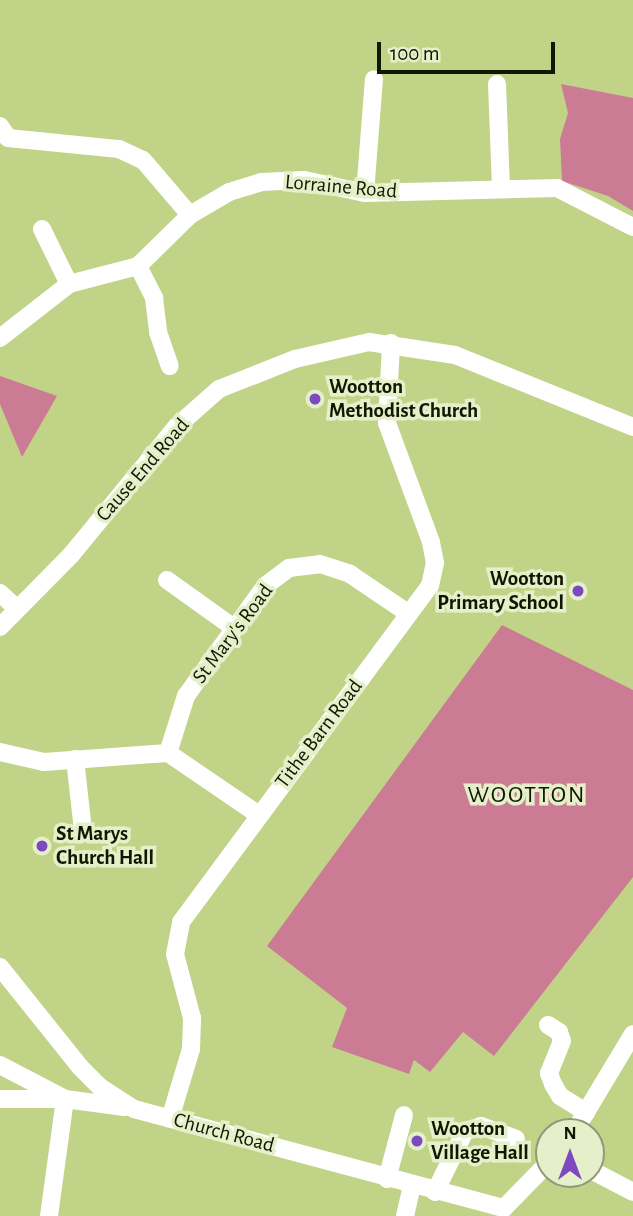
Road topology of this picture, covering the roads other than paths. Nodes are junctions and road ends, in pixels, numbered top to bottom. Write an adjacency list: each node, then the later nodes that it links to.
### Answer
1 (374, 79): 5 (street)
2 (497, 84): 4 (street)
3 (0, 132): 6 (street)
4 (501, 187): 5 (street, Lorraine Road); 7 (street, Lorraine Road)
5 (365, 193): 6 (street, Lorraine Road)
6 (190, 215): 9 (street, Lorraine Road)
7 (633, 227)
8 (42, 229): 10 (street)
9 (138, 266): 10 (street, Lorraine Road); 13 (street)
10 (69, 284): 11 (street, Lorraine Road)
11 (0, 338)
12 (391, 344): 14 (street, Cause End Road); 17 (street, Cause End Road); 18 (street, Tithe Barn Road)
13 (169, 366)
14 (633, 427)
15 (167, 580): 20 (street)
16 (0, 593): 17 (street)
17 (17, 609): 19 (street, Cause End Road)
18 (409, 614): 20 (street, St Mary's Road); 24 (street, Tithe Barn Road)
19 (0, 627)
20 (234, 628): 22 (street, St Mary's Road)
21 (0, 752): 23 (street)
22 (168, 752): 23 (street); 24 (street)
23 (75, 759): 25 (street)
24 (259, 815): 38 (street, Tithe Barn Road)
25 (83, 830)
26 (0, 967): 30 (street, Church Road)
27 (548, 1026): 35 (street)
28 (633, 1034): 35 (street)
29 (0, 1065): 32 (street)
30 (100, 1087): 33 (street); 34 (street, Church Road)
31 (0, 1099): 32 (street)
32 (65, 1099): 33 (street); 47 (street)
33 (89, 1102): 34 (street)
34 (134, 1108): 38 (street, Church Road)
35 (586, 1112): 37 (street)
36 (404, 1115): 42 (street)
37 (582, 1118)
38 (170, 1119): 42 (street, Church Road)
39 (516, 1139): 44 (street)
40 (605, 1177): 45 (street)
41 (535, 1178): 46 (street)
42 (387, 1179): 43 (street, Church Road)
43 (412, 1186): 44 (street, Church Road); 48 (street)
44 (435, 1192): 46 (street, Church Road)
45 (633, 1192)
46 (506, 1212)
47 (49, 1216)
48 (405, 1216)

